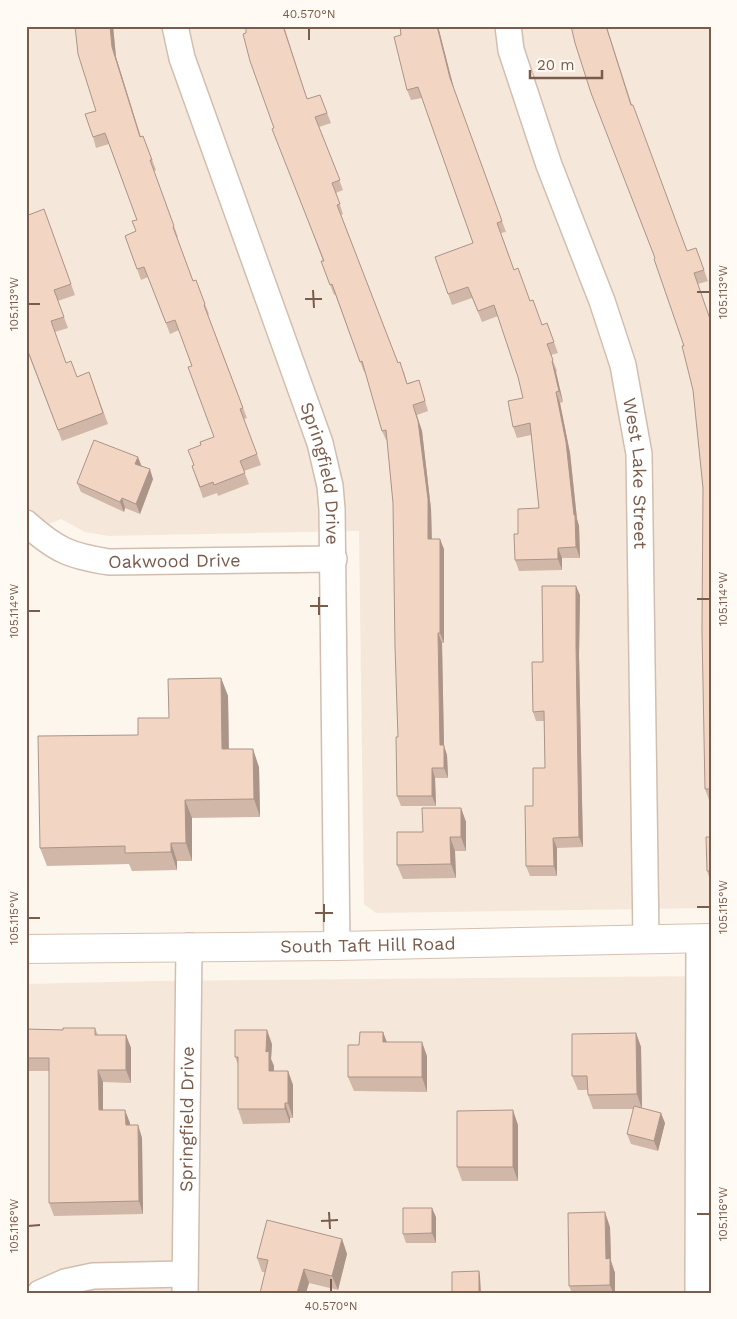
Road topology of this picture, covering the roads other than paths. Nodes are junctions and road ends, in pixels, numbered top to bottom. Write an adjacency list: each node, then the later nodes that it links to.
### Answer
1 (175, 26): 4 (street, Springfield Drive)
2 (508, 26): 6 (street, West Lake Street)
3 (26, 523): 4 (street, Oakwood Drive)
4 (334, 559): 8 (street, Springfield Drive)
5 (705, 938): 6 (main road, South Taft Hill Road); 12 (street)
6 (646, 939): 8 (main road, South Taft Hill Road)
7 (189, 946): 8 (main road, South Taft Hill Road); 9 (main road, South Taft Hill Road); 10 (street, Springfield Drive)
8 (337, 946)
9 (26, 949)
10 (185, 1284): 11 (street)
11 (40, 1293)
12 (698, 1293)

